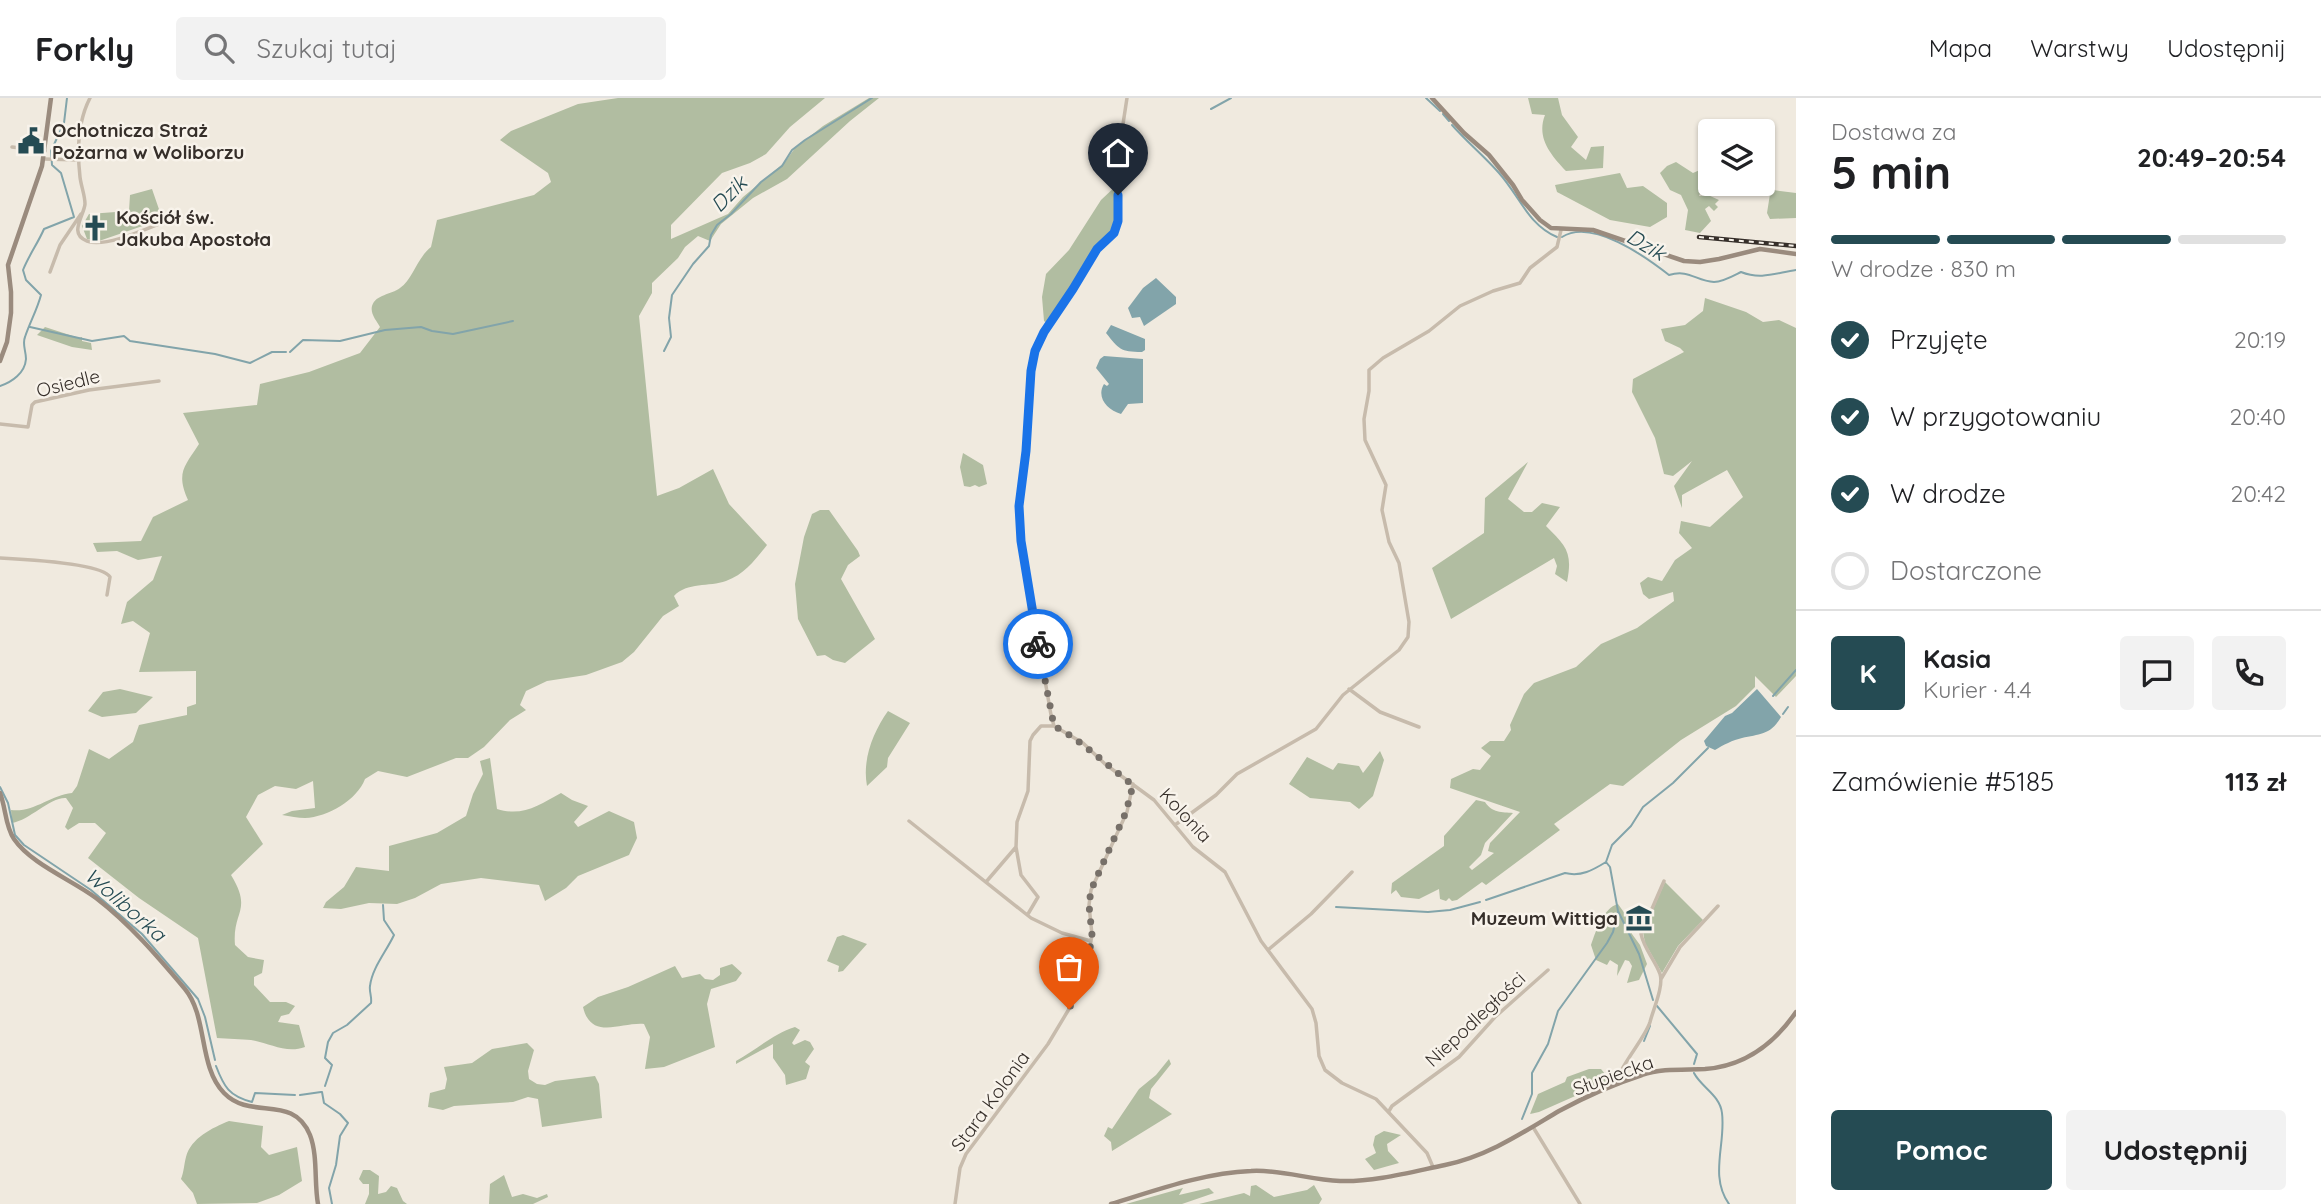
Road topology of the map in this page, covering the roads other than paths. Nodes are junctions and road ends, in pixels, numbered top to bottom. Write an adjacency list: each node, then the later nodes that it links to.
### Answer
1 (51, 98): 6 (main road)
2 (90, 98): 8 (street)
3 (1127, 98): 20 (street)
4 (1432, 98): 11 (main road)
5 (12, 147): 6 (street)
6 (45, 151): 7 (main road)
7 (49, 159): 8 (street); 14 (main road)
8 (80, 160): 9 (street)
9 (83, 213): 10 (street); 13 (street)
10 (164, 222)
11 (1561, 230): 12 (main road); 19 (street)
12 (1796, 254)
13 (50, 272)
14 (0, 361)
15 (159, 381): 16 (street, Osiedle)
16 (0, 424)
17 (0, 558): 18 (street)
18 (107, 595)
19 (1349, 689): 21 (street); 25 (street)
20 (1054, 726): 22 (street, Kolonia); 26 (street)
21 (1419, 727)
22 (1133, 785): 25 (street, Kolonia); 32 (street, Stara Kolonia)
23 (0, 793): 42 (main road)
24 (909, 821): 29 (street)
25 (1175, 825): 33 (street, Kolonia)
26 (1016, 847): 29 (street); 31 (street)
27 (1352, 872): 33 (street)
28 (1664, 881): 35 (street)
29 (986, 882): 31 (street)
30 (1718, 906): 35 (street)
31 (1028, 914): 32 (street)
32 (1091, 941): 43 (street, Stara Kolonia)
33 (1268, 950): 39 (street, Kolonia)
34 (1548, 970): 39 (street, Niepodległości)
35 (1660, 981): 38 (street)
36 (1796, 1012): 37 (main road, Słupiecka)
37 (1793, 1022): 38 (main road, Słupiecka)
38 (1618, 1084): 40 (main road, Słupiecka)
39 (1389, 1111): 41 (street)
40 (1533, 1127): 41 (main road, Słupiecka); 45 (street)
41 (1433, 1167): 44 (main road, Słupiecka)
42 (318, 1204)
43 (955, 1204)
44 (1111, 1204)
45 (1580, 1204)

